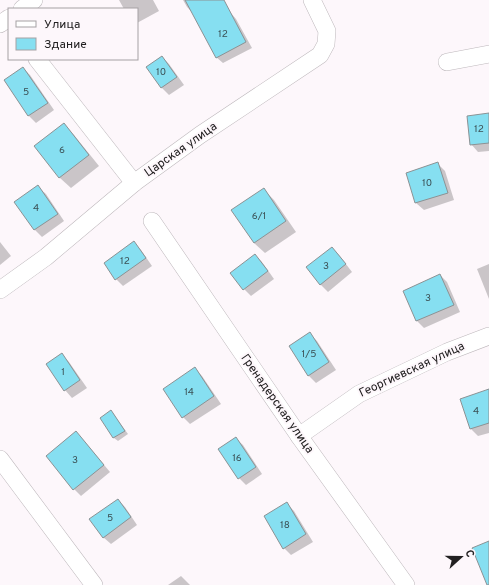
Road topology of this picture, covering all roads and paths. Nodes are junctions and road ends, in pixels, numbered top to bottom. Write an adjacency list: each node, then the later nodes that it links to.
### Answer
1 (34, 0): 3 (street)
2 (312, 0): 7 (street, Царская улица)
3 (23, 8)
4 (489, 54): 6 (street)
5 (38, 60): 7 (street)
6 (447, 62)
7 (134, 183): 9 (street, Царская улица)
8 (152, 221): 11 (street, Гренадерская улица)
9 (0, 290)
10 (489, 336): 11 (street, Георгиевская улица)
11 (299, 436): 14 (street, Гренадерская улица)
12 (0, 459): 13 (street)
13 (94, 585)
14 (406, 585)

